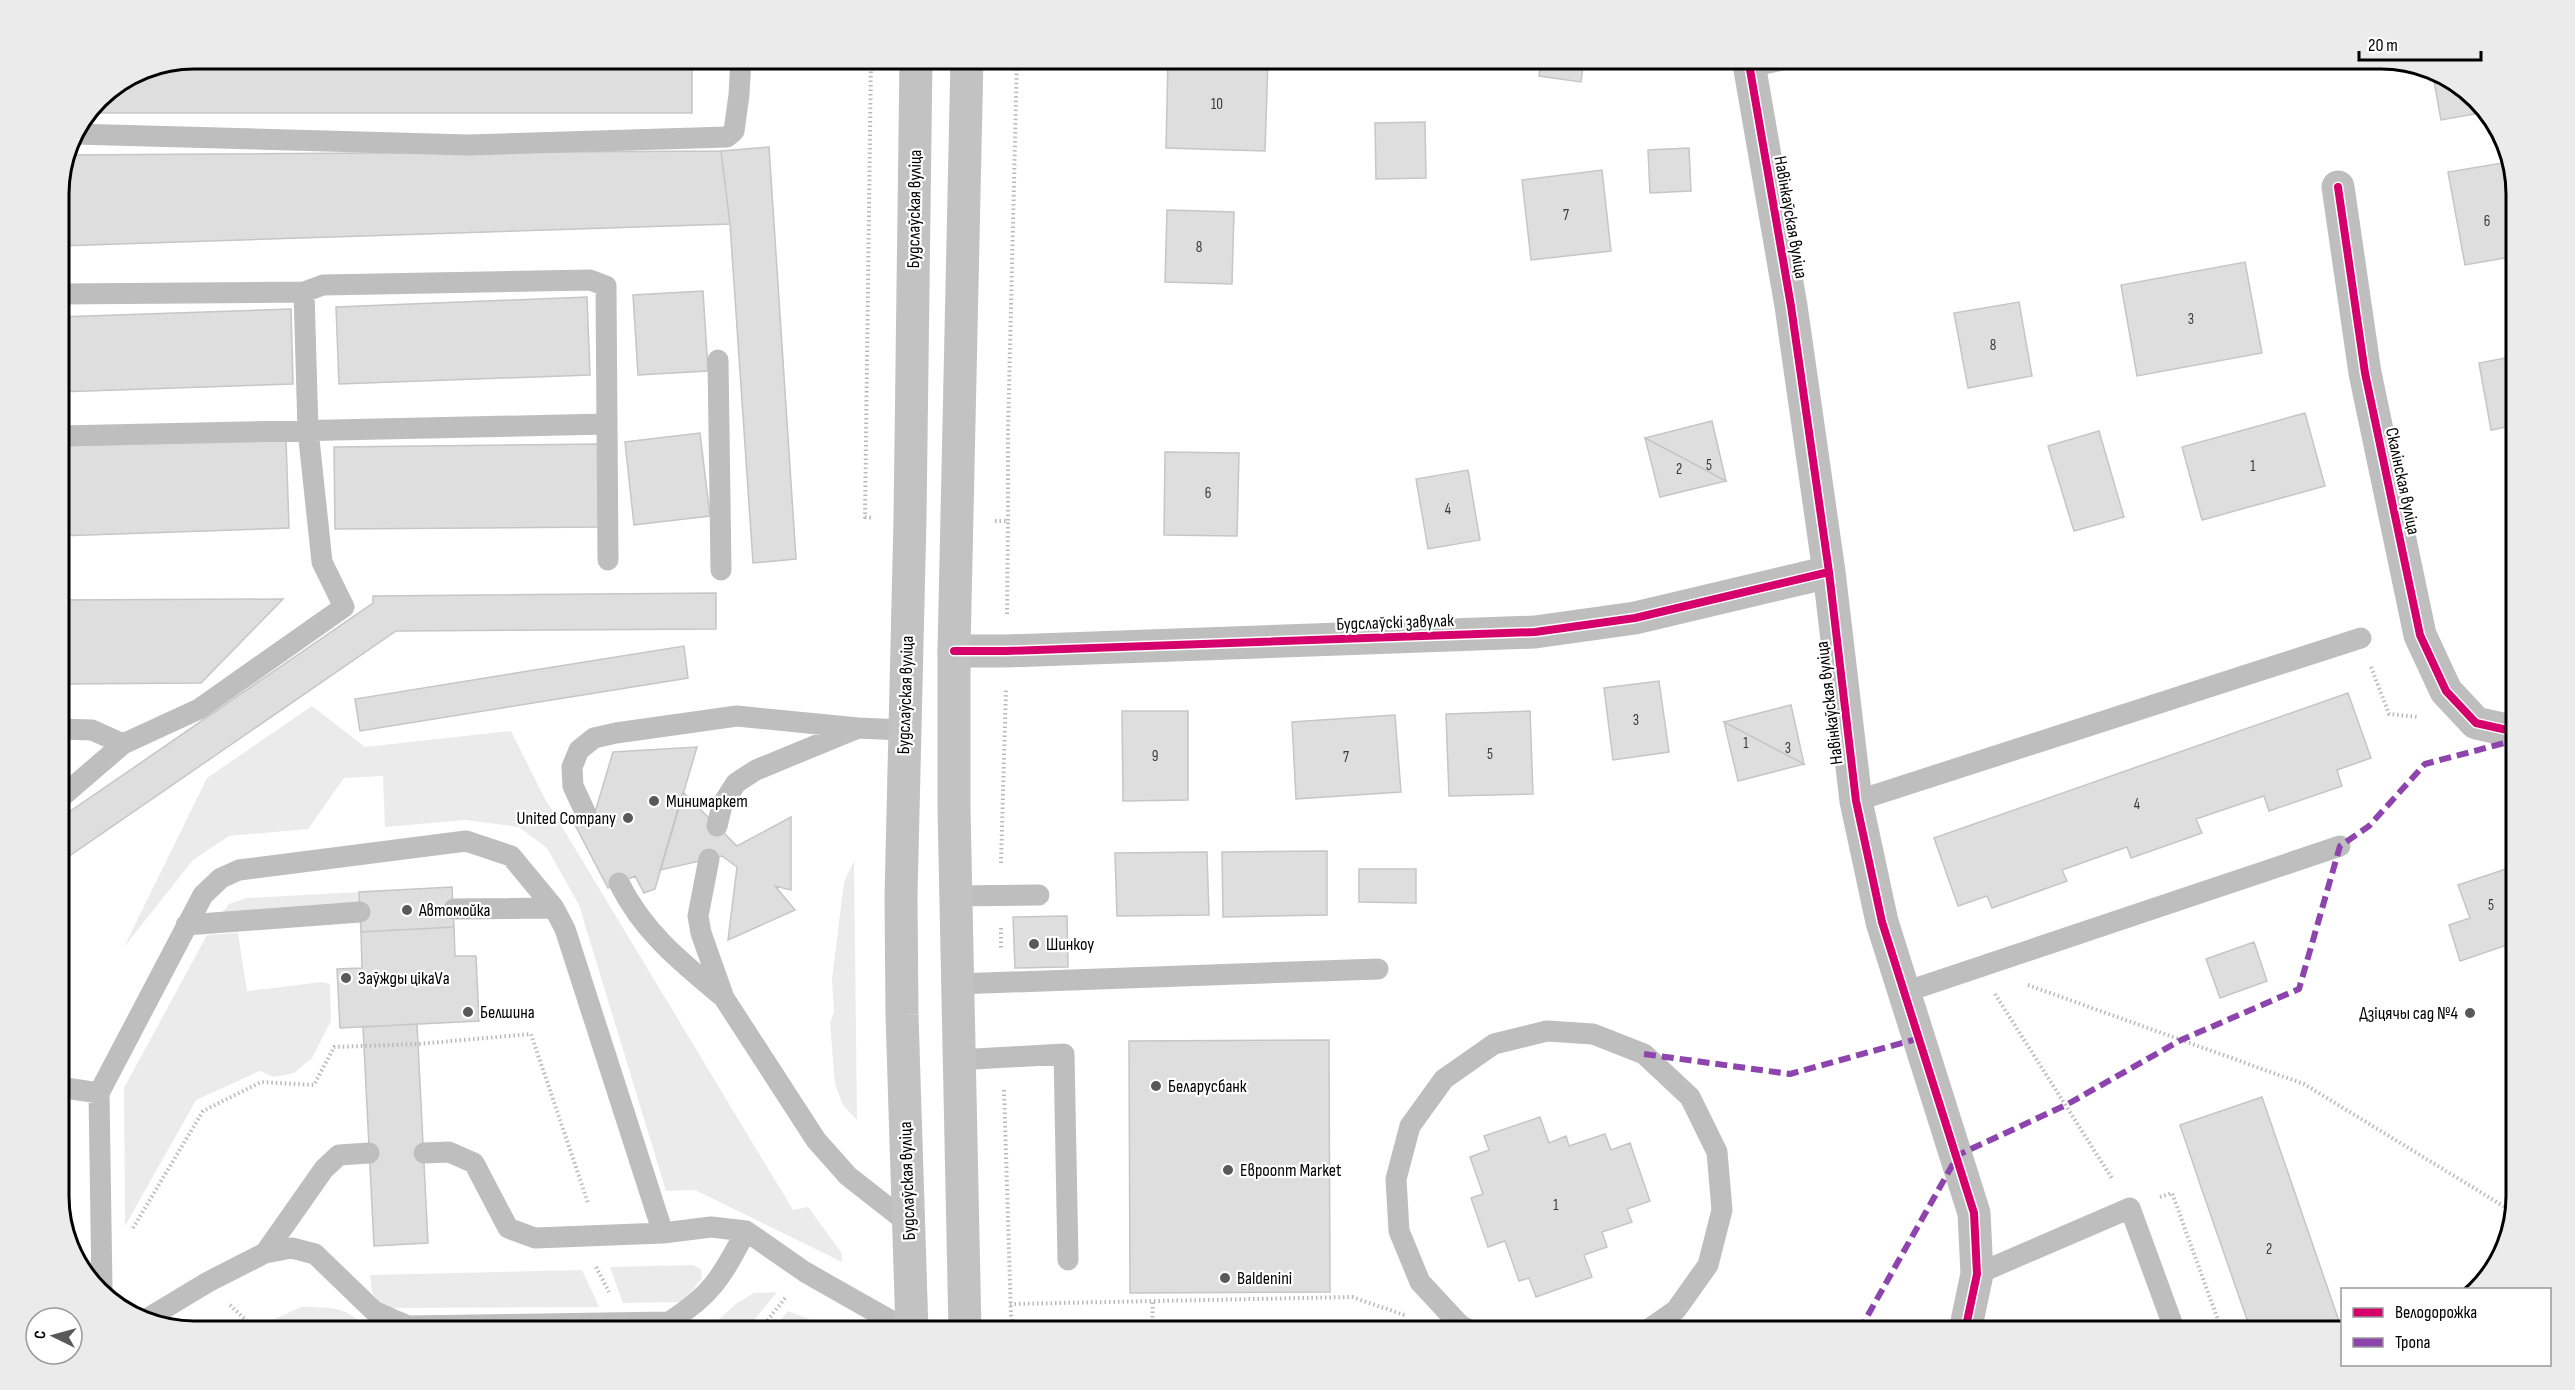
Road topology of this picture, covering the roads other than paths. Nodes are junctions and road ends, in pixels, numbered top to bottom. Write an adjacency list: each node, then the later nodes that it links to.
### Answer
1 (740, 69): 5 (lane)
2 (916, 69): 20 (main road, Будслаўская вуліца)
3 (967, 69): 17 (main road)
4 (1750, 69): 15 (street, Навінкаўская вуліца)
5 (85, 134)
6 (2338, 187): 21 (street, Скалінская вуліца)
7 (304, 292): 8 (lane); 10 (lane); 11 (lane)
8 (69, 294)
9 (718, 360): 14 (lane)
10 (607, 424): 11 (lane); 13 (lane)
11 (308, 430): 12 (lane); 22 (lane)
12 (69, 436)
13 (608, 560)
14 (721, 570)
15 (1830, 572): 17 (street, Будслаўскі завулак); 24 (street, Навінкаўская вуліца)
16 (2361, 638): 24 (lane)
17 (954, 651): 31 (main road)
18 (858, 728): 20 (lane); 25 (lane); 26 (lane)
19 (69, 729): 22 (lane)
20 (903, 730): 45 (main road, Будслаўская вуліца)
21 (2506, 730)
22 (123, 744): 23 (lane)
23 (69, 790)
24 (1856, 801): 38 (street, Навінкаўская вуліца)
25 (586, 814)
26 (717, 826)
27 (2340, 846): 38 (lane)
28 (709, 859): 39 (lane)
29 (619, 883): 39 (lane)
30 (1039, 895): 31 (lane)
31 (954, 896): 37 (main road)
32 (554, 908): 33 (lane); 35 (lane); 47 (lane)
33 (454, 909)
34 (360, 912): 35 (lane)
35 (186, 925): 42 (lane)
36 (1378, 969): 37 (lane)
37 (957, 984): 40 (main road)
38 (1905, 992): 50 (street, Навінкаўская вуліца)
39 (724, 998): 45 (lane)
40 (958, 1060): 49 (lane); 57 (main road)
41 (69, 1088): 42 (lane)
42 (99, 1093): 51 (lane)
43 (369, 1153): 48 (lane)
44 (424, 1153): 47 (lane)
45 (908, 1223): 56 (main road, Будслаўская вуліца)
46 (746, 1232): 47 (lane); 54 (lane); 55 (lane)
47 (663, 1233)
48 (265, 1253): 52 (lane); 53 (lane)
49 (1068, 1260)
50 (1977, 1274): 60 (street, Навінкаўская вуліца); 61 (lane)
51 (102, 1280)
52 (154, 1314)
53 (397, 1321)
54 (671, 1321)
55 (891, 1321)
56 (910, 1321)
57 (965, 1321)
58 (1456, 1321): 59 (lane)
59 (1661, 1321)
60 (1967, 1321)
61 (2171, 1321)

